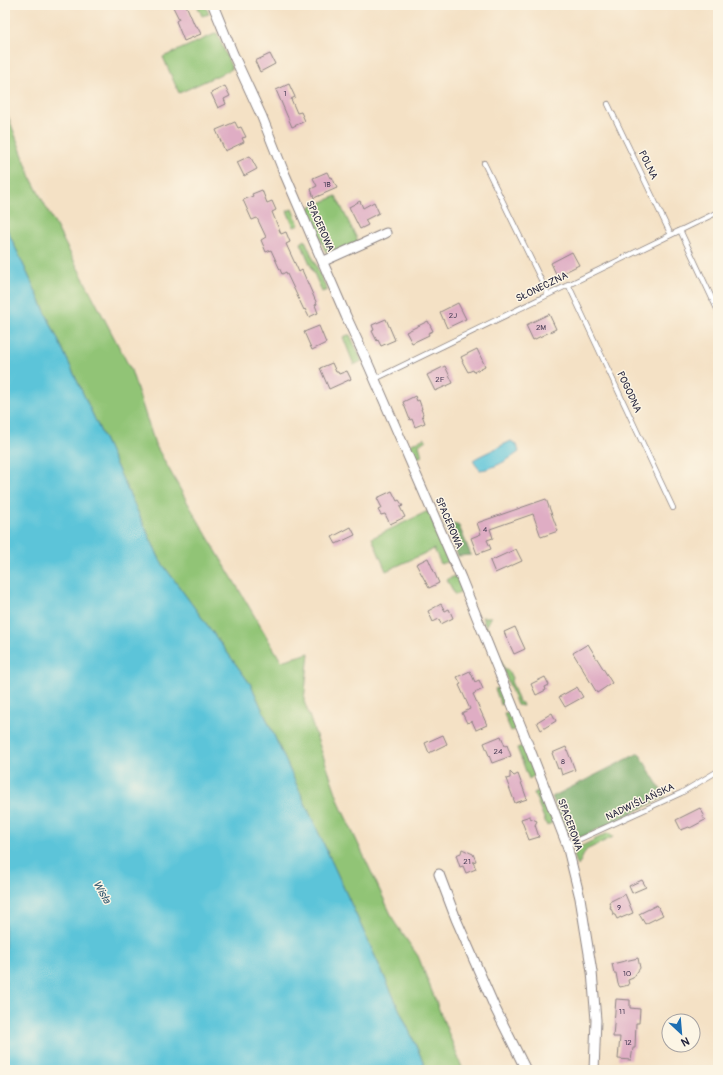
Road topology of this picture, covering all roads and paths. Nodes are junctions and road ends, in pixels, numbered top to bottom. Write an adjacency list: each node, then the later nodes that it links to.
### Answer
1 (213, 5): 8 (street, SPACEROWA)
2 (608, 104): 7 (lane, POLNA)
3 (484, 163): 10 (lane)
4 (718, 212): 5 (lane, SŁONECZNA)
5 (680, 230): 7 (lane, SŁONECZNA); 11 (lane)
6 (386, 233): 8 (street)
7 (671, 235): 9 (lane, SŁONECZNA)
8 (324, 261): 12 (street, SPACEROWA)
9 (568, 284): 10 (lane, SŁONECZNA); 13 (lane, POGODNA)
10 (548, 294): 12 (lane, SŁONECZNA)
11 (718, 311)
12 (375, 378): 15 (street, SPACEROWA)
13 (673, 508)
14 (718, 770): 15 (lane, NADWIŚLAŃSKA)
15 (567, 845): 18 (street, SPACEROWA)
16 (439, 874): 17 (street)
17 (526, 1070)
18 (594, 1070)

